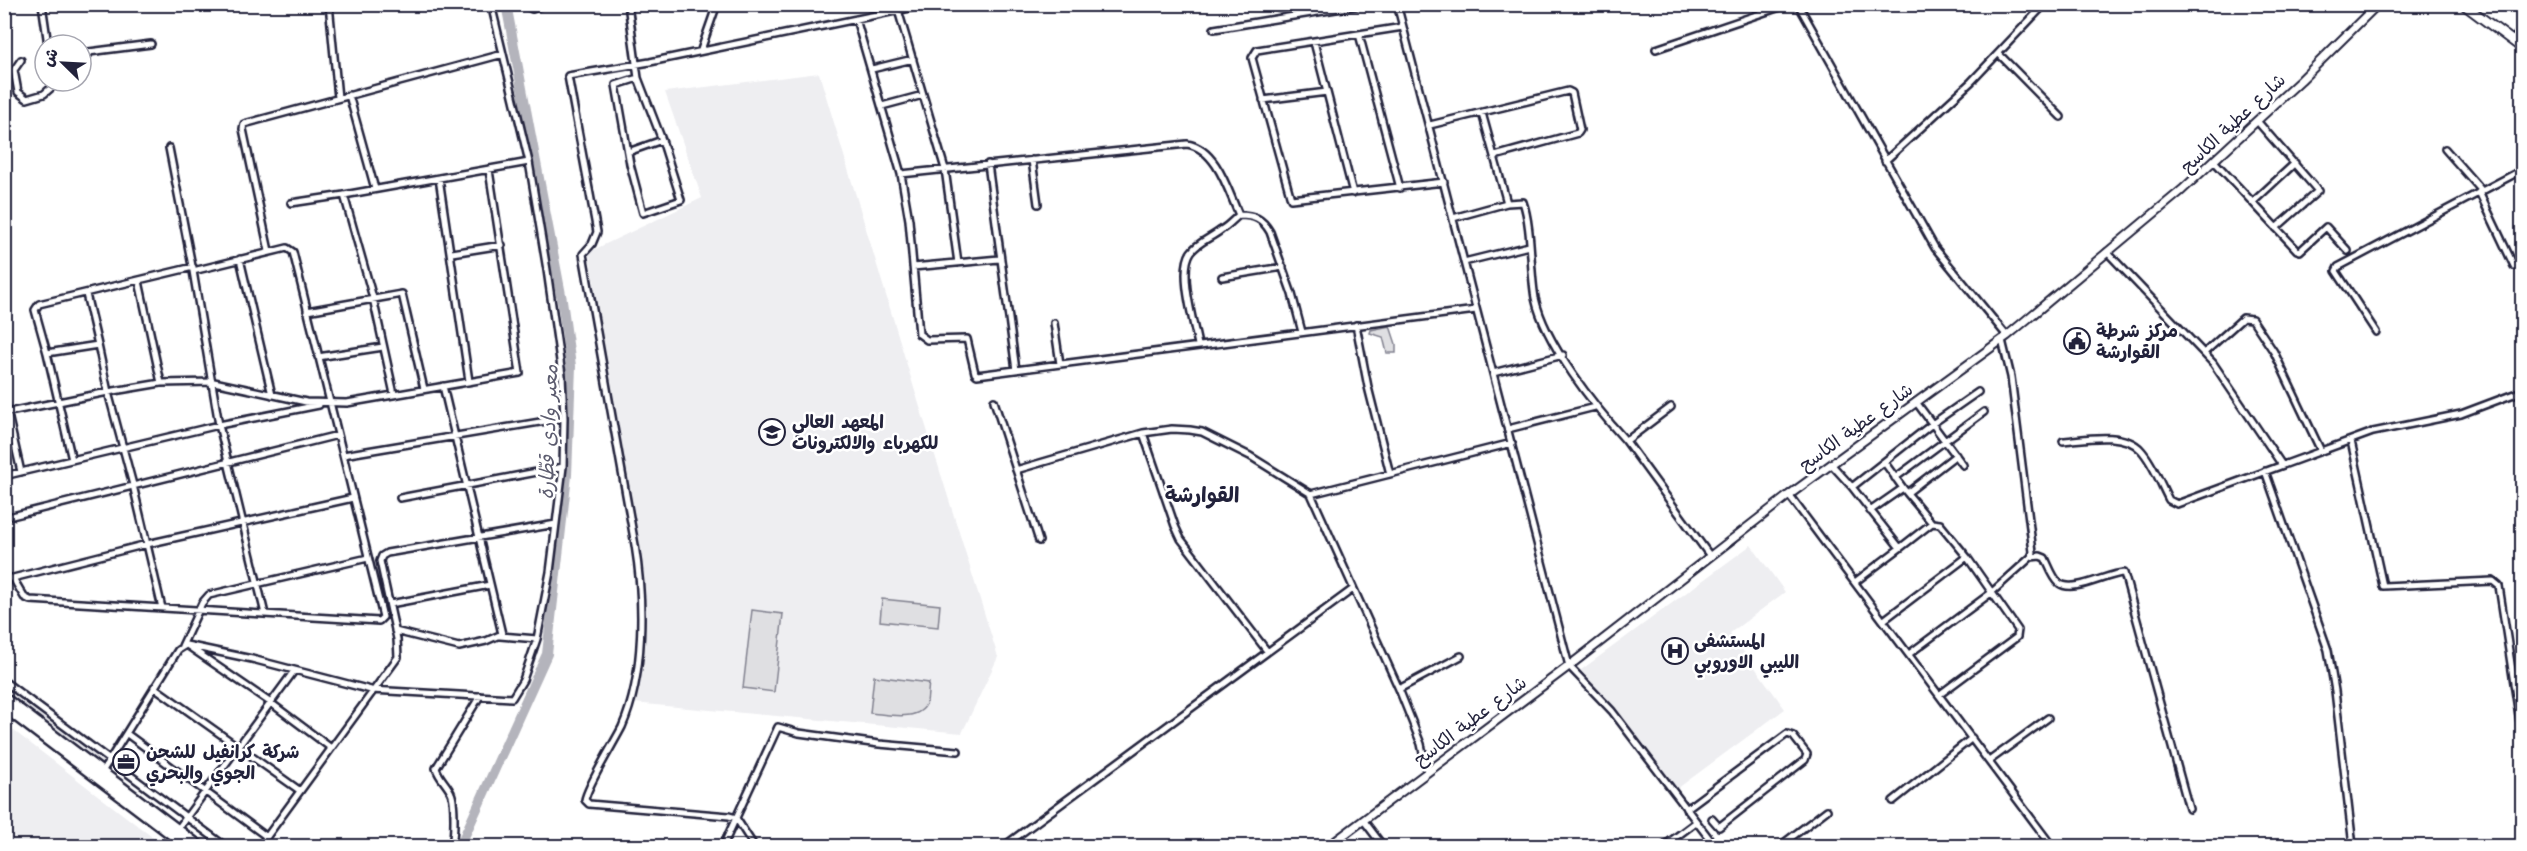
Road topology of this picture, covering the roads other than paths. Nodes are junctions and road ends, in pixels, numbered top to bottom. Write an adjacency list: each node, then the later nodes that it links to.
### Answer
1 (42, 4): 21 (street)
2 (329, 4): 41 (street)
3 (491, 4): 30 (street)
4 (524, 4): 5 (street)
5 (545, 4)
6 (628, 4): 34 (street)
7 (717, 4): 28 (street)
8 (929, 4): 16 (street)
9 (1367, 4): 20 (street)
10 (1397, 4): 18 (street)
11 (1789, 4): 27 (street)
12 (1798, 4): 54 (street)
13 (2045, 4): 31 (street)
14 (2378, 4): 46 (street, شارع عطية الكاسح)
15 (2463, 4): 23 (main road)
16 (898, 10): 17 (street); 32 (street)
17 (855, 18): 28 (street); 35 (street)
18 (1403, 27): 22 (street); 47 (street)
19 (2523, 28): 23 (street)
20 (1214, 29)
21 (46, 33)
22 (1359, 34): 24 (street); 65 (street)
23 (2513, 41): 26 (main road)
24 (1314, 42): 37 (street); 42 (street)
25 (151, 44): 29 (street)
26 (2523, 48)
27 (1656, 49)
28 (701, 50): 34 (street)
29 (93, 51)
30 (503, 54): 39 (street); 56 (street)
31 (1999, 54): 45 (street); 54 (street)
32 (913, 59): 35 (street); 40 (street)
33 (21, 60): 38 (street)
34 (635, 64): 36 (street); 230 (street)
35 (872, 69): 43 (street)
36 (638, 78): 48 (street); 51 (street)
37 (1327, 92): 42 (street); 68 (street)
38 (45, 93)
39 (349, 95): 41 (street); 66 (street)
40 (923, 95): 43 (street); 59 (street)
41 (338, 98): 79 (street)
42 (1263, 100): 68 (street)
43 (882, 106): 62 (street)
44 (1482, 113): 47 (street); 52 (street); 52 (street)
45 (2061, 117)
46 (2257, 121): 55 (street, شارع عطية الكاسح); 57 (street)
47 (1430, 125): 64 (street)
48 (662, 140): 51 (street); 51 (street)
49 (168, 148): 90 (street)
50 (2445, 149): 67 (street)
51 (628, 152)
52 (1495, 156): 72 (street)
53 (1032, 160): 58 (street); 73 (street); 74 (street)
54 (1886, 161): 101 (street)
55 (2214, 161): 70 (street); 81 (street, شارع عطية الكاسح)
56 (529, 162): 60 (street); 132 (street)
57 (2295, 163): 70 (street); 76 (street)
58 (988, 164): 59 (street); 84 (street)
59 (945, 169): 62 (street); 86 (street)
60 (489, 170): 63 (street); 77 (street)
61 (2523, 170): 67 (street)
62 (901, 174): 88 (street)
63 (439, 178): 66 (street); 82 (street)
64 (1444, 182): 65 (street); 75 (street)
65 (1400, 188): 68 (street)
66 (375, 189): 69 (street)
67 (2480, 192): 87 (street); 100 (street)
68 (1353, 193)
69 (344, 195): 71 (street); 94 (street)
70 (2253, 202): 76 (street)
71 (291, 203)
72 (1507, 203): 75 (street); 78 (street)
73 (1038, 204)
74 (1239, 214): 89 (street); 103 (street)
75 (1453, 218): 85 (street)
76 (2276, 228): 80 (street)
77 (502, 245): 82 (street); 112 (street)
78 (1529, 246): 85 (street); 107 (street)
79 (269, 251): 83 (street); 96 (street)
80 (2348, 251)
81 (2107, 252): 101 (street, شارع عطية الكاسح); 106 (street)
82 (452, 253): 112 (street)
83 (240, 258): 90 (street); 121 (street)
84 (999, 259): 86 (street); 110 (street)
85 (1464, 262): 95 (street)
86 (958, 263): 88 (street)
87 (2514, 266)
88 (913, 267): 110 (street)
89 (1282, 267): 91 (street); 99 (street)
90 (193, 269): 92 (street); 113 (street)
91 (1222, 277)
92 (140, 281): 93 (street); 114 (street)
93 (86, 294): 102 (street); 105 (street)
94 (373, 298): 96 (street); 104 (street); 116 (street)
95 (1476, 310): 98 (street); 111 (street)
96 (307, 311): 108 (street)
97 (1054, 323): 109 (street)
98 (1356, 325): 99 (street); 158 (street)
99 (1302, 332): 103 (street)
100 (2376, 332)
101 (2004, 338): 125 (street, شارع عطية الكاسح); 180 (street)
102 (98, 345): 105 (street); 118 (street)
103 (1198, 345): 109 (street)
104 (382, 347): 108 (street); 120 (street)
105 (47, 352): 126 (street)
106 (2204, 353): 145 (street); 153 (street)
107 (1563, 355): 111 (street); 128 (street)
108 (318, 357): 127 (street)
109 (1060, 364): 110 (street)
110 (1016, 370)
111 (1493, 374): 135 (street)
112 (469, 381): 115 (street)
113 (214, 382): 114 (street); 121 (street); 134 (street)
114 (161, 383): 118 (street)
115 (443, 386): 116 (street); 138 (street)
116 (424, 389): 120 (street)
117 (2521, 391): 123 (street); 142 (street)
118 (108, 392): 126 (street); 144 (street)
119 (1978, 392): 133 (street)
120 (394, 394): 127 (street)
121 (272, 395): 127 (street)
122 (4, 397): 131 (street)
123 (2523, 398)
124 (993, 401): 155 (street)
125 (1916, 402): 133 (street); 151 (street, شارع عطية الكاسح)
126 (57, 403): 131 (street); 148 (street)
127 (329, 403): 134 (street); 137 (street)
128 (1595, 407): 135 (street); 139 (street)
129 (1671, 407): 139 (street)
130 (1984, 412): 140 (street)
131 (6, 413): 157 (street)
132 (564, 418): 138 (street); 154 (street)
133 (1932, 424): 140 (street); 150 (street)
134 (219, 425): 144 (street); 149 (street)
135 (1508, 429): 143 (street)
136 (1143, 433): 155 (street); 165 (street); 198 (street)
137 (338, 435): 146 (street); 149 (street)
138 (455, 437): 146 (street); 162 (street)
139 (1626, 441): 178 (street)
140 (1945, 441): 147 (street); 160 (street)
141 (2063, 441): 156 (street)
142 (2351, 441): 145 (street); 214 (street)
143 (1512, 443): 158 (street); 201 (street)
144 (123, 448): 148 (street); 161 (street)
145 (2321, 451): 153 (street)
146 (343, 455): 167 (street)
147 (1956, 455): 152 (street); 164 (street)
148 (72, 460): 157 (street)
149 (228, 462): 161 (street); 171 (street)
150 (1884, 462): 160 (street); 163 (street)
151 (1832, 465): 163 (street); 166 (street, شارع عطية الكاسح)
152 (1963, 465)
153 (2282, 465): 156 (street)
154 (562, 467): 162 (street); 172 (street)
155 (1016, 470): 175 (street)
156 (2265, 471): 250 (street)
157 (21, 472): 159 (street)
158 (1390, 474): 165 (street)
159 (4, 476)
160 (1895, 478): 164 (street)
161 (133, 485): 170 (street); 176 (street)
162 (466, 485): 168 (street); 174 (street)
163 (1852, 487): 169 (street)
164 (1905, 490): 169 (street); 173 (street)
165 (1311, 494): 187 (street)
166 (1789, 495): 178 (street, شارع عطية الكاسح); 184 (street)
167 (353, 498): 171 (street); 181 (street)
168 (400, 498)
169 (1869, 511): 177 (street)
170 (4, 518)
171 (242, 524): 176 (street); 185 (street)
172 (556, 524): 174 (street); 196 (street)
173 (1932, 524): 177 (street); 179 (street)
174 (480, 538): 186 (street); 189 (street)
175 (1039, 541)
176 (147, 544): 183 (street); 190 (street)
177 (1900, 548): 184 (street)
178 (1710, 556): 201 (street, شارع عطية الكاسح)
179 (1968, 557): 188 (street); 193 (street)
180 (2031, 557): 188 (street); 227 (street)
181 (368, 558): 185 (street); 192 (street)
182 (4, 578): 183 (street)
183 (14, 578): 190 (street)
184 (1856, 582): 193 (street)
185 (258, 584): 191 (street); 192 (street)
186 (490, 585): 189 (street); 195 (street)
187 (1353, 589): 198 (street); 205 (street)
188 (1991, 593): 199 (street); 207 (street)
189 (390, 604): 194 (street)
190 (162, 608): 191 (street)
191 (198, 610): 192 (street); 197 (street)
192 (265, 615)
193 (1884, 620): 199 (street)
194 (396, 631): 195 (street); 206 (street)
195 (500, 636): 196 (street)
196 (537, 639): 208 (street)
197 (184, 646): 202 (street); 204 (street); 210 (street)
198 (1267, 651): 243 (street)
199 (1909, 654): 207 (street)
200 (1461, 656): 205 (street)
201 (1569, 666): 222 (street, شارع عطية الكاسح); 226 (street)
202 (294, 671): 206 (street); 210 (street)
203 (4, 681): 219 (street)
204 (154, 687): 213 (street); 216 (street)
205 (1399, 690): 222 (street)
206 (374, 691): 208 (street); 217 (street)
207 (1939, 695): 215 (street)
208 (480, 696): 240 (street)
209 (4, 698): 221 (highway)
210 (271, 703): 216 (street); 217 (street)
211 (4, 707): 236 (highway)
212 (2048, 717): 220 (street)
213 (127, 734): 219 (street); 224 (street)
214 (2523, 735)
215 (1972, 738): 220 (street); 225 (street)
216 (240, 746): 223 (street); 224 (street)
217 (331, 748): 223 (street)
218 (958, 751): 230 (street)
219 (110, 760): 221 (street); 229 (street)
220 (1989, 761): 249 (street)
221 (102, 772): 234 (highway)
222 (1427, 772): 232 (street, شارع عطية الكاسح)
223 (299, 790): 235 (street)
224 (207, 791): 229 (street); 235 (street)
225 (1893, 801)
226 (1686, 809): 231 (street); 233 (street)
227 (2189, 809)
228 (1827, 810): 248 (street)
229 (186, 817): 234 (street); 238 (street)
230 (736, 818): 241 (street); 242 (street)
231 (1712, 819)
232 (1364, 821): 244 (street, شارع عطية الكاسح); 245 (street)
233 (1696, 822): 246 (street); 247 (street)
234 (177, 830): 237 (highway)
235 (267, 837): 239 (street)
236 (187, 846)
237 (200, 846)
238 (225, 846)
239 (260, 846)
240 (451, 846)
241 (723, 846)
242 (754, 846)
243 (1004, 846)
244 (1329, 846)
245 (1383, 846)
246 (1664, 846)
247 (1715, 846)
248 (1780, 846)
249 (2052, 846)
250 (2353, 846)

